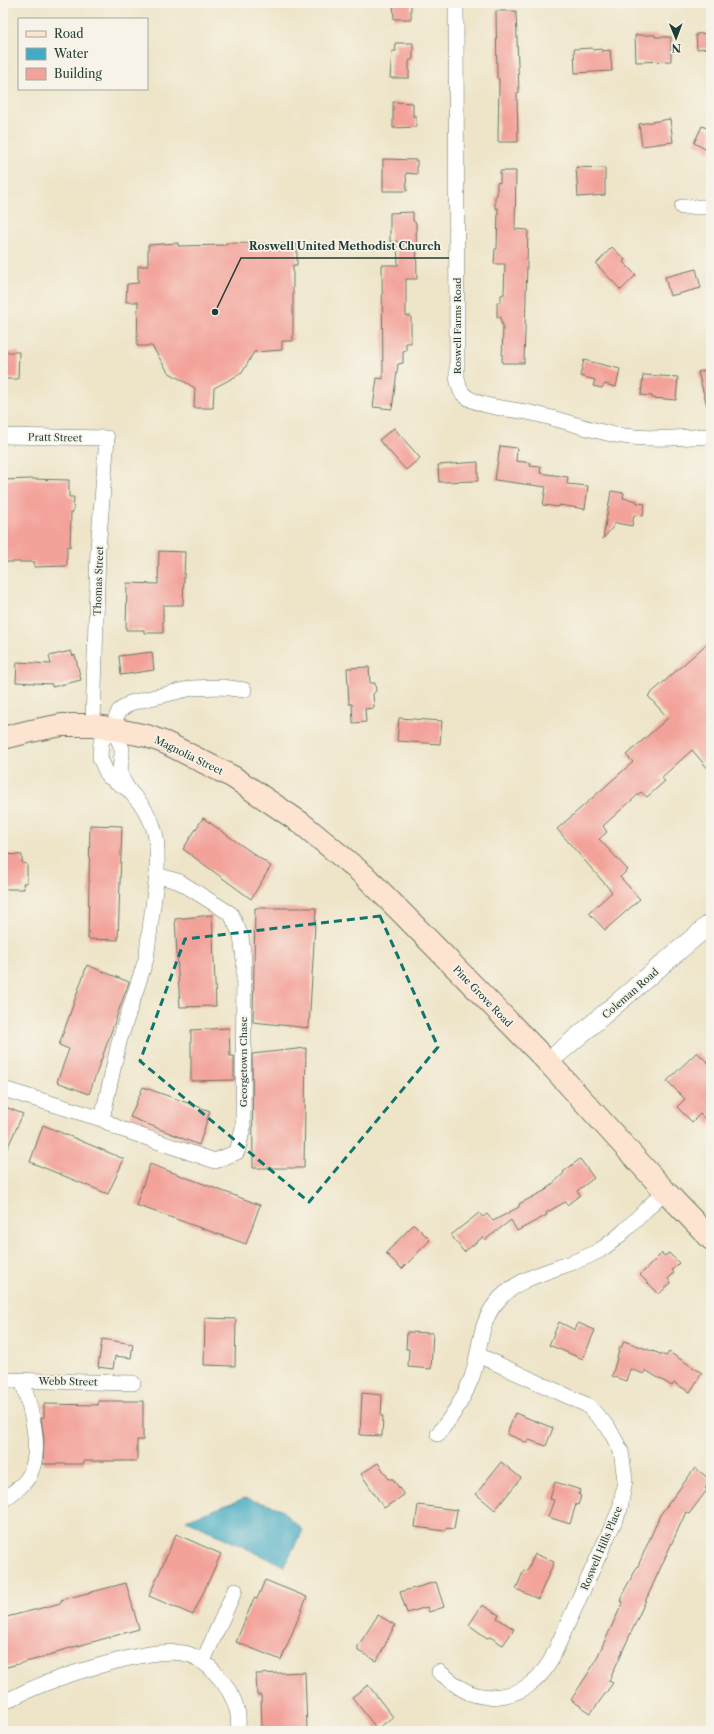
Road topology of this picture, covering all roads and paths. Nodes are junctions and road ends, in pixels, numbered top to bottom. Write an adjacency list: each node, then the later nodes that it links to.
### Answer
1 (456, 3): 5 (street, Roswell Farms Road)
2 (682, 207): 3 (street)
3 (711, 207)
4 (3, 436): 6 (street, Pratt Street)
5 (711, 436)
6 (107, 438): 8 (street, Thomas Street)
7 (244, 690): 8 (street)
8 (102, 726): 9 (main road, Magnolia Street); 10 (main road, Magnolia Street); 11 (street); 11 (street)
9 (3, 738)
10 (233, 777): 14 (main road, Pine Grove Road)
11 (126, 788): 12 (street)
12 (157, 875): 16 (street); 16 (street, Georgetown Chase)
13 (711, 923): 14 (street, Coleman Road)
14 (548, 1062): 17 (main road, Pine Grove Road)
15 (3, 1089): 16 (street, Georgetown Chase)
16 (102, 1119)
17 (665, 1191): 18 (main road, Pine Grove Road); 19 (street)
18 (711, 1239)
19 (478, 1355): 23 (street); 27 (street, Roswell Hills Place)
20 (3, 1380): 21 (street, Webb Street)
21 (22, 1380): 22 (street, Webb Street); 24 (street)
22 (133, 1383)
23 (438, 1434)
24 (3, 1500)
25 (235, 1590): 26 (street)
26 (203, 1660): 28 (street); 29 (street)
27 (439, 1672)
28 (3, 1703)
29 (238, 1731)

